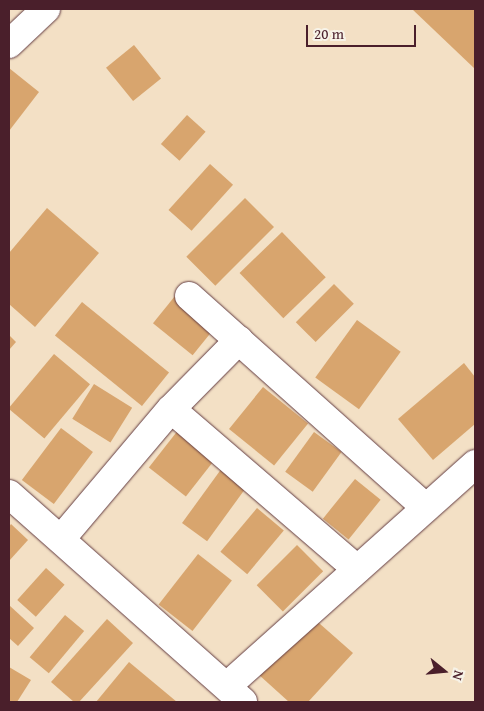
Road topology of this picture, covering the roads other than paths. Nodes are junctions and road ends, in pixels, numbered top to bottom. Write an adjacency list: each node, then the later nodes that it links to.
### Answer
1 (46, 9): 2 (street)
2 (9, 44)
3 (189, 296): 4 (street)
4 (239, 340): 5 (street); 8 (street)
5 (171, 409): 9 (street); 10 (street)
6 (475, 464): 8 (street)
7 (9, 494): 9 (street)
8 (425, 507): 10 (street)
9 (61, 539): 11 (street)
10 (357, 569): 11 (street)
11 (235, 694)

